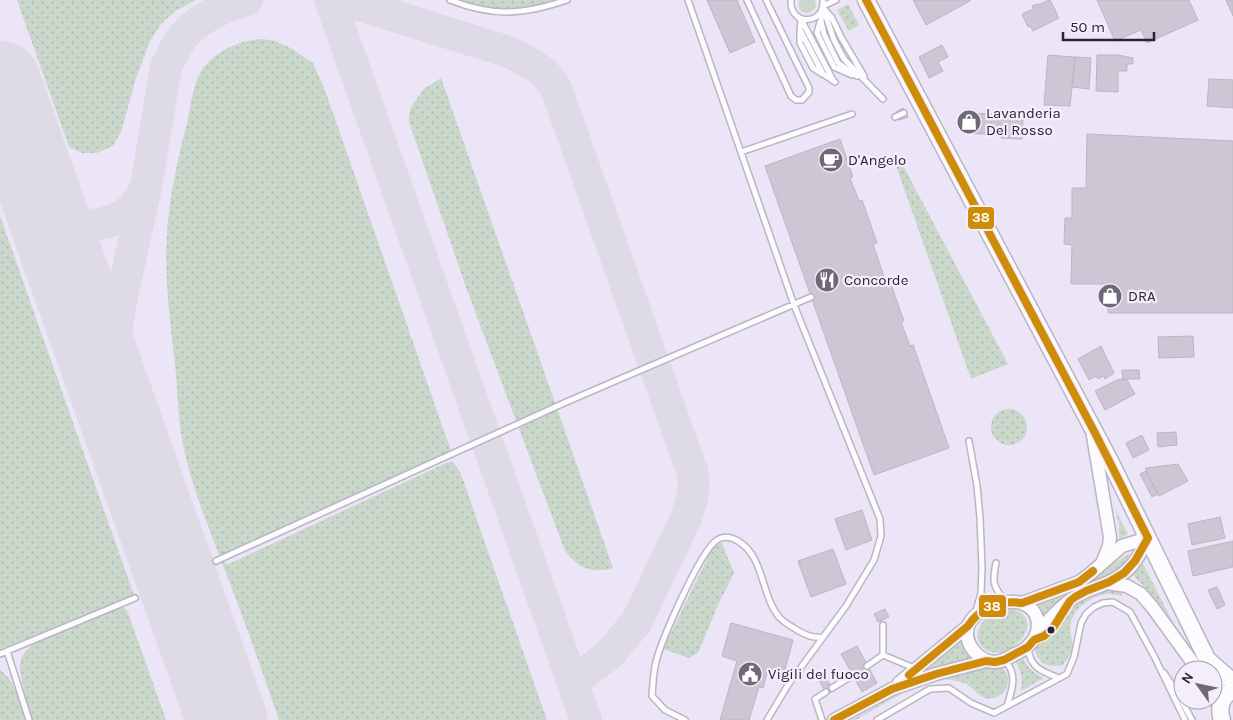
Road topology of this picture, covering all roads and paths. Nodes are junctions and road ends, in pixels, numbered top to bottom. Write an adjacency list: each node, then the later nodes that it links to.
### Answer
1 (450, 0): 2 (lane)
2 (567, 0)
3 (688, 0): 18 (lane)
4 (766, 0): 8 (lane)
5 (791, 0): 10 (lane)
6 (836, 0): 9 (lane)
7 (866, 0): 12 (main road)
8 (749, 1)
9 (823, 5): 10 (lane); 13 (lane); 13 (lane)
10 (799, 18): 10 (lane)
11 (885, 48): 12 (lane)
12 (902, 68): 21 (main road)
13 (868, 83): 14 (lane)
14 (883, 99)
15 (904, 113): 17 (lane)
16 (852, 114): 18 (lane)
17 (895, 117)
18 (741, 152): 20 (lane)
19 (811, 297): 20 (lane)
20 (794, 304): 24 (lane); 33 (lane)
21 (1091, 426): 23 (main road); 26 (street)
22 (969, 441): 31 (lane)
23 (1148, 538): 26 (street); 27 (street); 41 (main road)
24 (216, 561)
25 (996, 563): 29 (lane)
26 (1102, 564): 30 (street)
27 (1107, 583): 34 (street); 40 (street)
28 (135, 598): 35 (lane)
29 (1005, 602): 30 (street); 31 (street)
30 (1022, 603): 34 (street)
31 (971, 622): 42 (street); 44 (street)
32 (883, 625): 37 (lane)
33 (822, 637): 54 (lane); 55 (lane)
34 (1033, 639): 39 (street); 46 (lane)
35 (7, 651): 36 (lane); 53 (lane)
36 (0, 654)
37 (883, 656): 43 (lane); 44 (lane)
38 (1154, 656): 46 (lane); 59 (lane); 60 (lane)
39 (1004, 660): 42 (street); 52 (lane)
40 (1200, 660)
41 (1202, 660)
42 (986, 661): 48 (street)
43 (867, 666)
44 (916, 669): 48 (street)
45 (853, 675): 47 (lane)
46 (1060, 678): 52 (lane)
47 (832, 688)
48 (892, 690): 57 (street)
49 (1233, 690): 51 (main road)
50 (826, 692): 56 (lane)
51 (1223, 700)
52 (1007, 706): 58 (lane)
53 (28, 720)
54 (685, 720)
55 (767, 720)
56 (822, 720)
57 (834, 720)
58 (876, 720)
59 (1184, 720)
60 (1192, 720)

